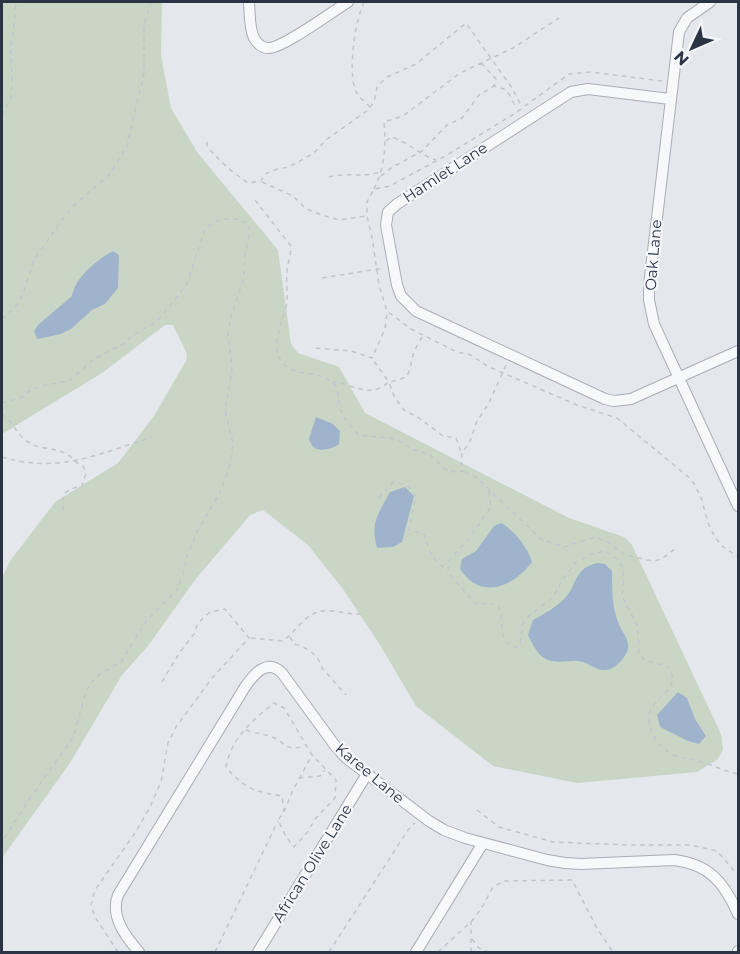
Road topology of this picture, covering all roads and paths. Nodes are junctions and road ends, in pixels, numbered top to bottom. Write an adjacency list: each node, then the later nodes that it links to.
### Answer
1 (16, 2): 16 (path)
2 (151, 2): 32 (path)
3 (249, 2): 4 (street)
4 (348, 2)
5 (364, 2): 14 (path)
6 (710, 2): 10 (street, Oak Lane)
7 (559, 18): 8 (path)
8 (491, 58): 9 (path); 13 (path); 14 (path)
9 (481, 63): 11 (path); 17 (path)
10 (672, 84): 12 (street, Oak Lane); 15 (path)
11 (494, 86): 13 (path); 19 (path)
12 (670, 99): 28 (street, Hamlet Lane); 39 (street, Oak Lane)
13 (519, 103): 15 (path)
14 (370, 107): 24 (path)
15 (522, 108): 20 (path)
16 (2, 115)
17 (385, 141): 19 (path); 21 (path)
18 (207, 142): 24 (path)
19 (419, 153): 20 (path); 22 (path)
20 (437, 161): 25 (path)
21 (381, 172): 22 (path); 23 (path)
22 (380, 176): 25 (path)
23 (329, 177)
24 (261, 181): 27 (path)
25 (374, 189): 27 (path)
26 (255, 200): 40 (path)
27 (367, 216): 29 (path)
28 (393, 267): 29 (path); 36 (street, Hamlet Lane)
29 (376, 269): 30 (path); 31 (path)
30 (322, 278)
31 (387, 311): 33 (path); 37 (path)
32 (2, 319)
33 (423, 335): 38 (path); 41 (path)
34 (316, 348): 37 (path)
35 (738, 351): 39 (street, Hamlet Lane)
36 (512, 356): 38 (path); 39 (street, Hamlet Lane)
37 (372, 358): 41 (path)
38 (502, 372): 46 (path); 57 (path)
39 (680, 378): 51 (street, Oak Lane)
40 (331, 382): 41 (path); 49 (path)
41 (389, 382): 46 (path)
42 (2, 403): 43 (path); 76 (path)
43 (2, 410)
44 (2, 414): 48 (path)
45 (152, 437): 48 (path)
46 (462, 452): 49 (path)
47 (2, 457): 48 (path)
48 (74, 462): 54 (path)
49 (464, 471): 50 (path)
50 (489, 491): 56 (path); 59 (path)
51 (736, 493): 53 (street, Oak Lane)
52 (379, 498): 59 (path)
53 (738, 506)
54 (63, 512)
55 (2, 546): 58 (path)
56 (676, 548)
57 (738, 557)
58 (2, 565)
59 (448, 569): 70 (path)
60 (361, 614): 61 (path)
61 (289, 637): 62 (path); 64 (path)
62 (249, 638): 63 (path); 82 (path)
63 (160, 685)
64 (345, 696)
65 (244, 729): 66 (path); 66 (path); 73 (path)
66 (306, 746): 67 (path)
67 (312, 755): 68 (path); 71 (path)
68 (326, 770): 71 (path); 75 (path)
69 (368, 774): 74 (street, Karee Lane); 83 (street, Karee Lane); 85 (street, African Olive Lane)
70 (738, 774)
71 (299, 778): 73 (path)
72 (477, 810): 78 (path)
73 (284, 812): 75 (path)
74 (422, 816): 77 (street, Karee Lane); 86 (path)
75 (278, 820): 84 (path)
76 (2, 842)
77 (483, 843): 79 (street, Karee Lane); 87 (street)
78 (738, 875)
79 (738, 914)
80 (472, 921): 81 (path); 88 (path); 91 (path)
81 (471, 938): 89 (path); 90 (path)
82 (118, 952)
83 (139, 952)
84 (215, 952)
85 (258, 952)
86 (329, 952)
87 (416, 952)
88 (438, 952)
89 (471, 952)
90 (488, 952)
91 (613, 952)

